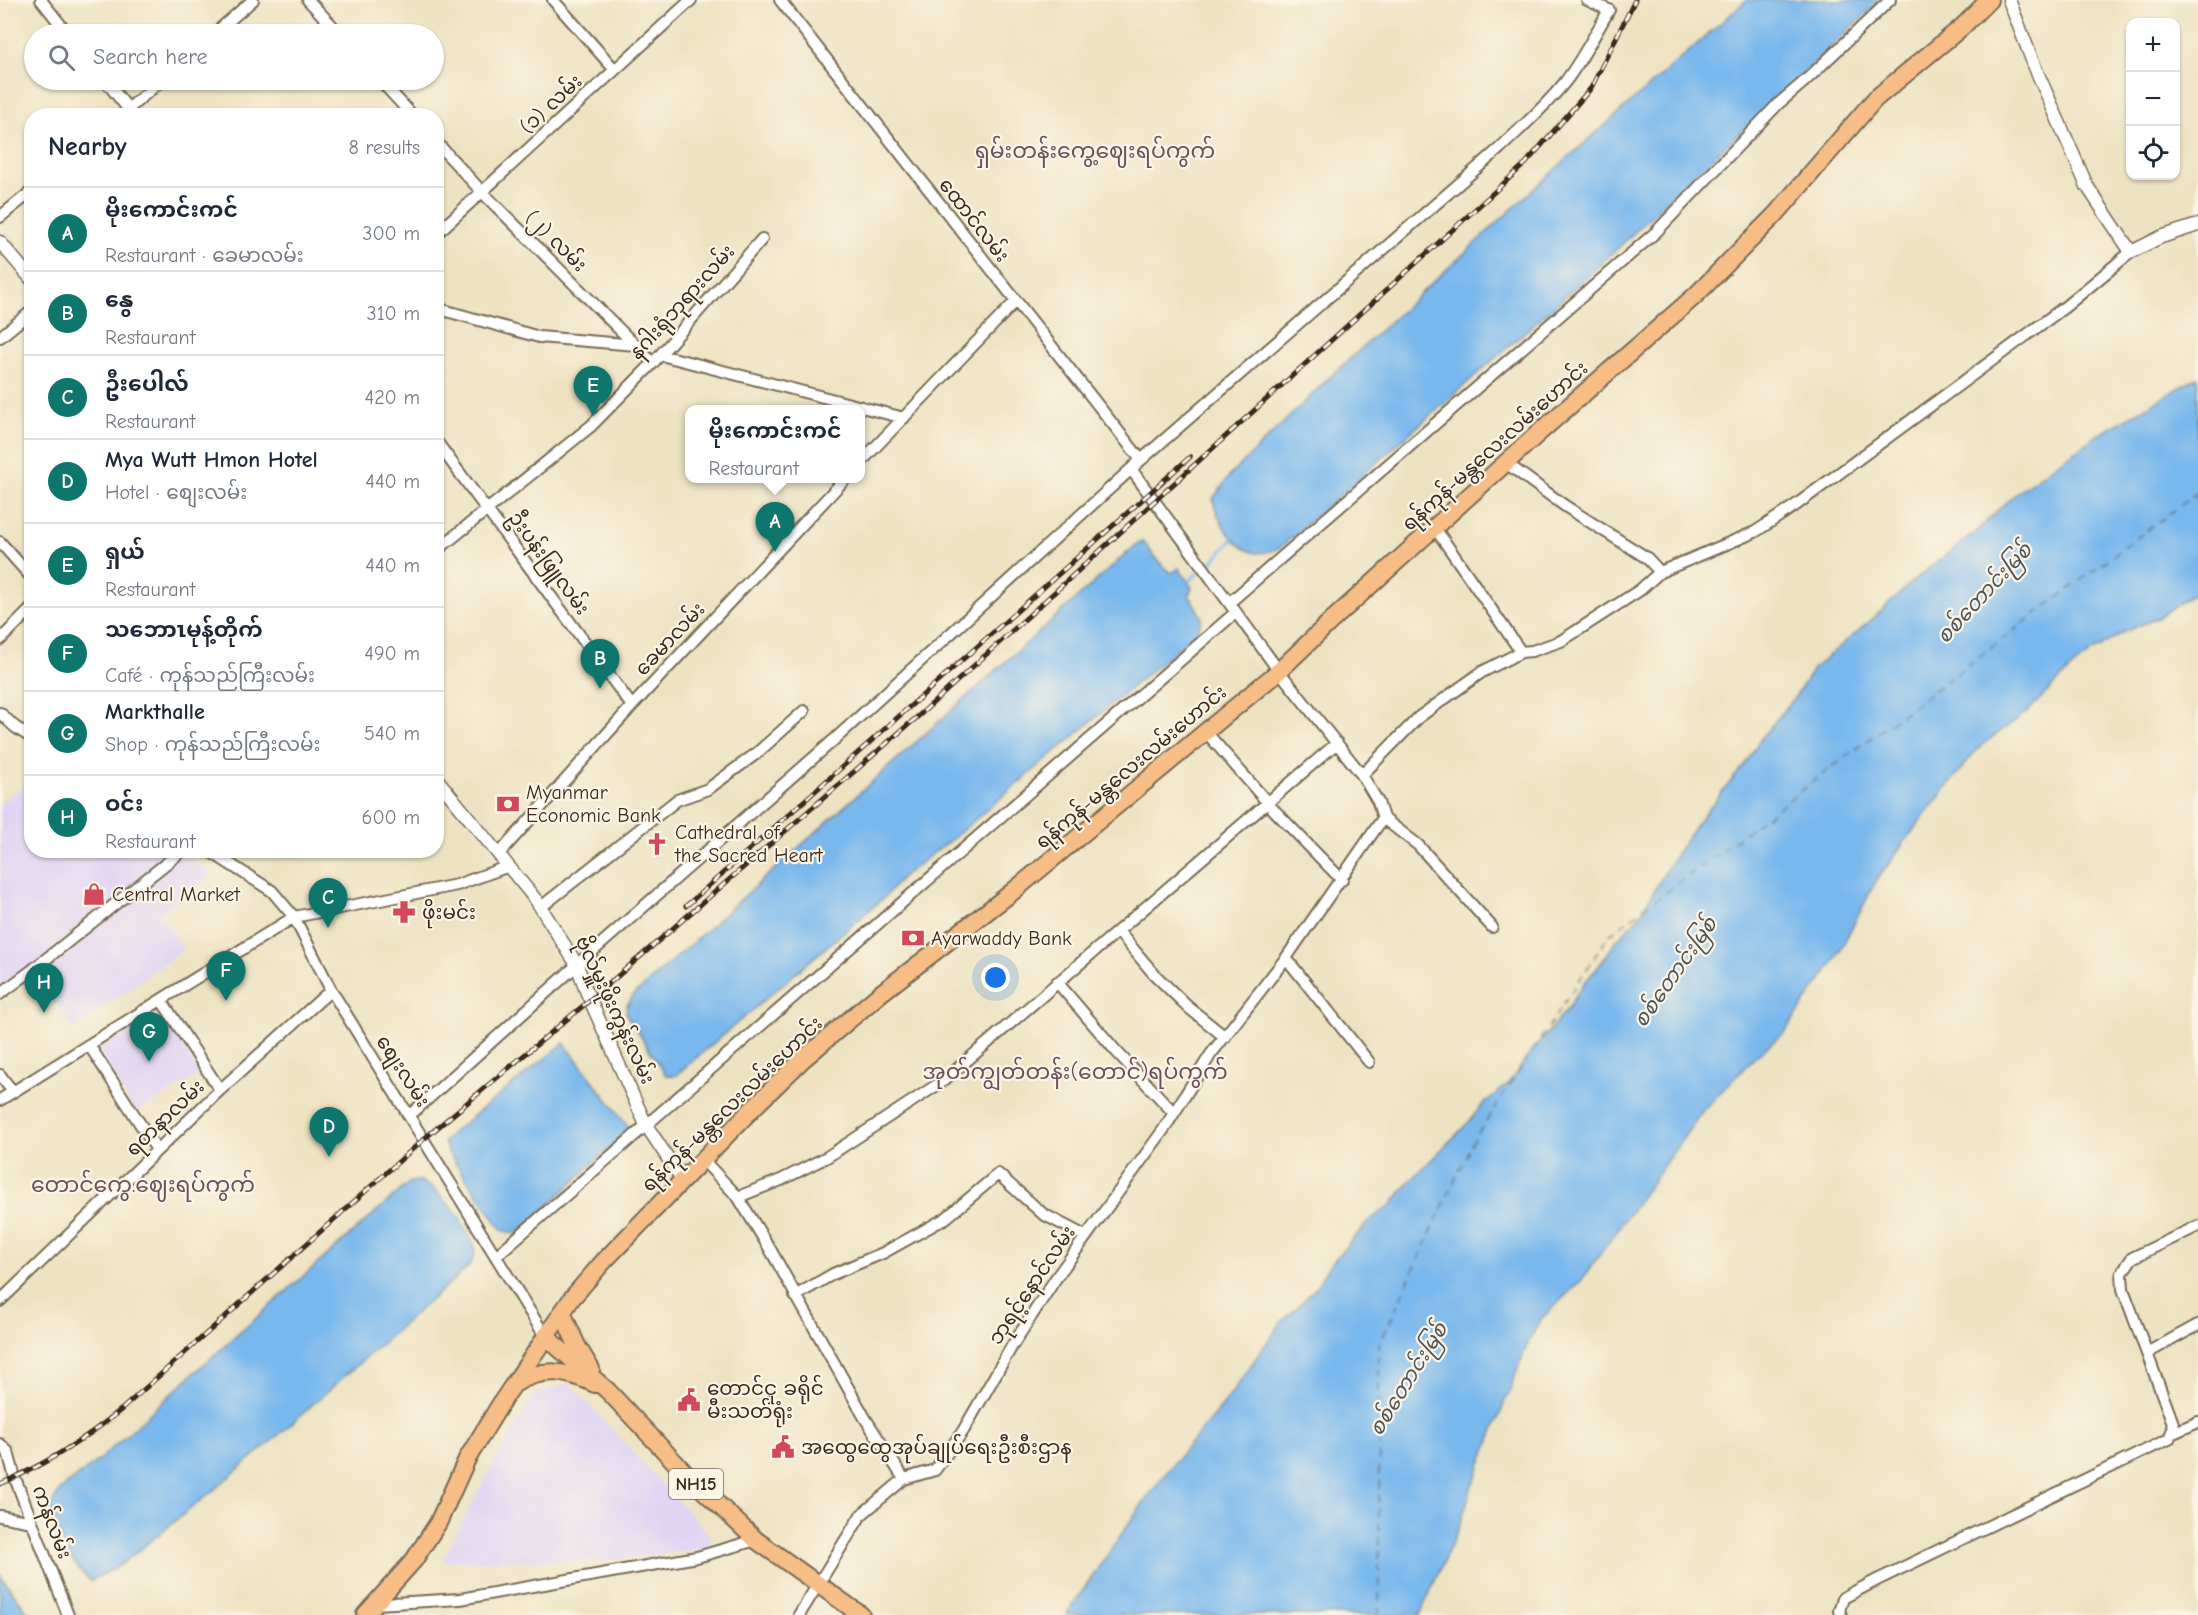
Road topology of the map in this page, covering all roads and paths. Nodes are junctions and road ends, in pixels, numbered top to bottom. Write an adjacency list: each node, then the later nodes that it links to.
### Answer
1 (41, 0): 11 (street)
2 (253, 0): 12 (street)
3 (308, 0): 13 (street)
4 (553, 0): 14 (street)
5 (691, 0): 14 (street, (၁) လမ်း)
6 (780, 0): 31 (street, ထောင်လမ်း)
7 (1587, 0): 42 (street)
8 (1890, 0): 52 (street)
9 (1989, 0): 43 (highway, ရန်ကုန်-မန္တလေးလမ်းဟောင်း)
10 (2009, 0): 29 (street)
11 (60, 24)
12 (225, 24)
13 (331, 24)
14 (615, 70): 22 (street, (၁) လမ်း)
15 (112, 90): 18 (street)
16 (152, 90): 19 (street)
17 (389, 90): 20 (street)
18 (125, 108)
19 (133, 108)
20 (406, 108)
21 (444, 151): 22 (street, (၂) လမ်း)
22 (483, 193): 26 (street, (၁) လမ်း); 35 (street, (၂) လမ်း)
23 (24, 198): 24 (street)
24 (0, 217)
25 (2198, 225): 29 (street)
26 (444, 227)
27 (762, 239): 36 (street, နဂါးရုံဘုရားလမ်း)
28 (0, 242): 30 (street)
29 (2132, 252): 51 (street)
30 (24, 270)
31 (1015, 302): 39 (street); 42 (street, ထောင်လမ်း)
32 (444, 310): 35 (street)
33 (24, 318): 34 (street)
34 (0, 337)
35 (636, 345): 36 (street, (၂) လမ်း)
36 (657, 359): 37 (street); 46 (street, နဂါးရုံဘုရားလမ်း)
37 (850, 405)
38 (865, 409): 39 (street)
39 (904, 418): 41 (street)
40 (444, 452): 46 (street, ဦးပန်းဖြူလမ်း)
41 (865, 459)
42 (1141, 460): 44 (street)
43 (1506, 463): 47 (highway, ရန်ကုန်-မန္တလေးလမ်းဟောင်း); 51 (street)
44 (1131, 469): 52 (street); 77 (street)
45 (841, 483): 57 (street, ခေမာလမ်း)
46 (488, 510): 49 (street, နဂါးရုံဘုရားလမ်း); 57 (street, ဦးပန်းဖြူလမ်း)
47 (1435, 528): 55 (street); 56 (highway, ရန်ကုန်-မန္တလေးလမ်းဟောင်း)
48 (0, 542): 50 (street)
49 (444, 545)
50 (24, 569)
51 (1660, 572): 55 (street)
52 (1233, 608): 56 (street); 91 (street)
53 (24, 616): 54 (street)
54 (0, 640)
55 (1521, 651): 63 (street)
56 (1279, 671): 60 (highway, ရန်ကုန်-မန္တလေးလမ်းဟောင်း); 62 (street)
57 (632, 706): 67 (street, ခေမာလမ်း)
58 (804, 711): 72 (street)
59 (0, 713): 61 (street)
60 (1206, 732): 65 (street); 93 (highway, ရန်ကုန်-မန္တလေးလမ်းဟောင်း)
61 (24, 733)
62 (1337, 743): 63 (street); 65 (street)
63 (1362, 775): 66 (street)
64 (444, 788): 67 (street, ဗိုလ်မှူးဖိုးကွန်းလမ်း)
65 (1269, 804): 71 (street); 75 (street)
66 (1383, 818): 71 (street, ဘုရင့်နောင်လမ်း); 74 (street)
67 (499, 854): 70 (street, ဗိုလ်မှူးဖိုးကွန်းလမ်း)
68 (173, 858): 80 (street)
69 (220, 858): 73 (street, စျေးလမ်း)
70 (508, 866): 72 (street, ဗိုလ်မှူးဖိုးကွန်းလမ်း); 73 (street)
71 (1342, 880): 76 (street, ဘုရင့်နောင်လမ်း)
72 (541, 907): 77 (street, ဗိုလ်မှူးဖိုးကွန်းလမ်း)
73 (294, 917): 79 (street, စျေးလမ်း); 81 (street)
74 (1492, 927)
75 (1118, 931): 78 (street); 82 (street)
76 (1286, 958): 82 (street, ဘုရင့်နောင်လမ်း); 84 (street)
77 (578, 965): 90 (street); 91 (street, ဗိုလ်မှူးဖိုးကွန်းလမ်း)
78 (1057, 982): 89 (street); 95 (street)
79 (331, 990): 86 (street, ရတနာလမ်း); 90 (street, စျေးလမ်း)
80 (0, 994)
81 (162, 1000): 83 (street); 86 (street)
82 (1225, 1037): 89 (street, ဘုရင့်နောင်လမ်း)
83 (89, 1045): 87 (street); 92 (street)
84 (1369, 1062)
85 (0, 1074): 87 (street)
86 (220, 1090): 92 (street, ရတနာလမ်း)
87 (13, 1092): 88 (street)
88 (0, 1100)
89 (1174, 1113): 97 (street, ဘုရင့်နောင်လမ်း)
90 (410, 1115): 98 (street, စျေးလမ်း)
91 (646, 1125): 94 (street, ဗိုလ်မှူးဖိုးကွန်းလမ်း); 98 (street)
92 (157, 1150): 100 (street, ရတနာလမ်း)
93 (702, 1159): 94 (highway, ရန်ကုန်-မန္တလေးလမ်းဟောင်း); 95 (street)
94 (682, 1181): 101 (highway, ရန်ကုန်-မန္တလေးလမ်းဟောင်း)
95 (738, 1197): 99 (street)
96 (2198, 1226): 104 (street)
97 (1085, 1236): 99 (street); 110 (street, ဘုရင့်နောင်လမ်း)
98 (497, 1255): 103 (street, စျေးလမ်း)
99 (795, 1296): 110 (street)
100 (0, 1301)
101 (562, 1312): 103 (highway, ရန်ကုန်-မန္တလေးလမ်းဟောင်း); 106 (highway)
102 (2198, 1325): 104 (street)
103 (545, 1336): 105 (highway, ရန်ကုန်-မန္တလေးလမ်းဟောင်း); 106 (highway, NH15)
104 (2147, 1353): 108 (street)
105 (514, 1384): 106 (highway); 115 (highway, ရန်ကုန်-မန္တလေးလမ်းဟောင်း)
106 (608, 1391): 113 (highway, NH15)
107 (2198, 1422): 108 (street)
108 (2171, 1434): 119 (street)
109 (0, 1444): 112 (street, ကန်လမ်း)
110 (904, 1479): 114 (street, ဘုရင့်နောင်လမ်း)
111 (0, 1516): 112 (street)
112 (32, 1522): 116 (street, ကန်လမ်း)
113 (756, 1540): 114 (highway, NH15); 115 (street)
114 (817, 1583): 117 (street, ဘုရင့်နောင်လမ်း); 118 (highway, NH15)
115 (370, 1609)
116 (68, 1615)
117 (799, 1615)
118 (861, 1615)
119 (1841, 1615)

